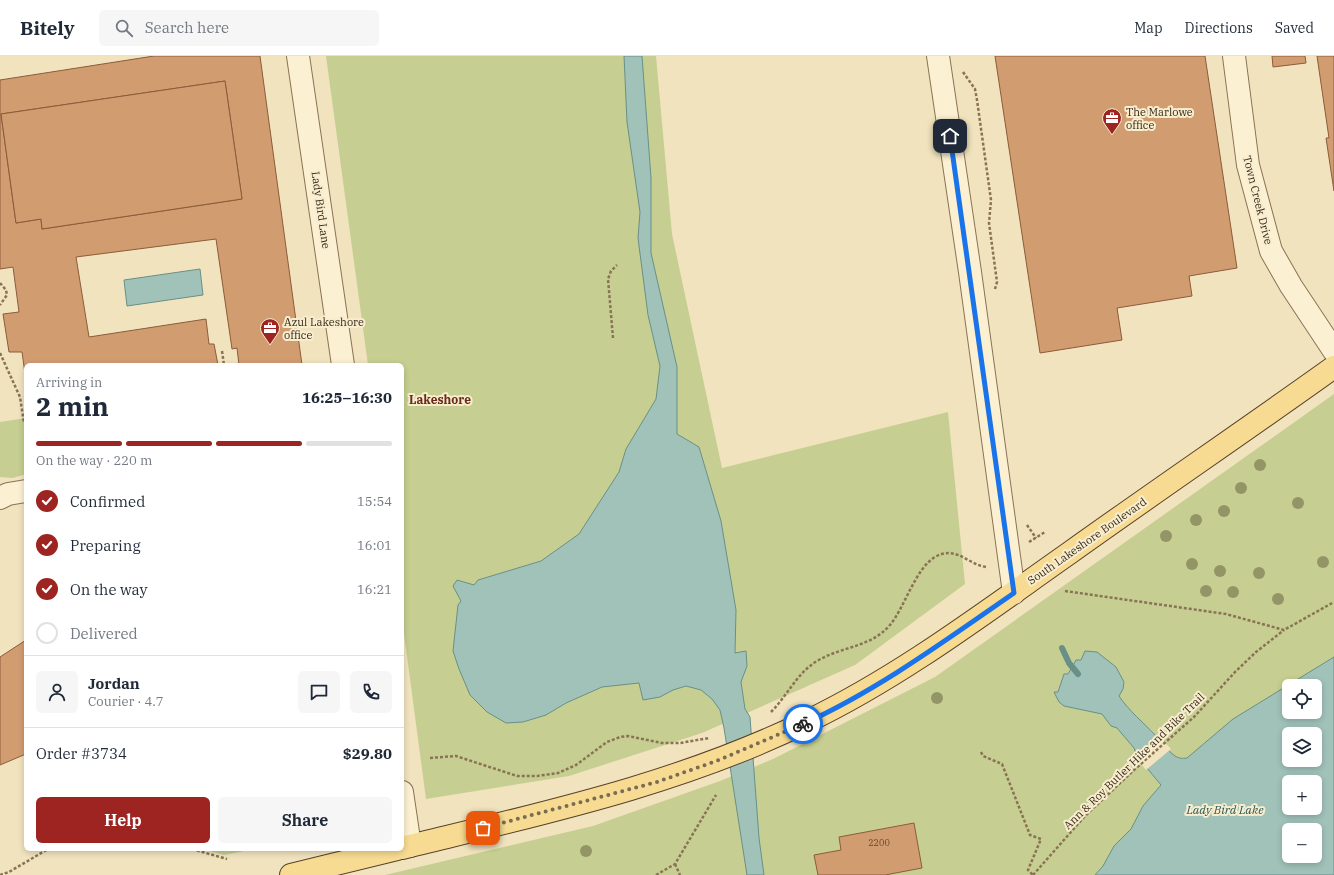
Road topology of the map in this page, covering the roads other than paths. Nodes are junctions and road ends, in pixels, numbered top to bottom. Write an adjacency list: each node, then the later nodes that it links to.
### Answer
1 (298, 56): 5 (street, Lady Bird Lane)
2 (938, 56): 9 (street)
3 (1234, 56): 4 (street, Town Creek Drive)
4 (1334, 351)
5 (343, 363)
6 (1334, 367): 9 (main road, South Lakeshore Boulevard)
7 (24, 491): 8 (street)
8 (0, 498)
9 (1014, 593): 10 (main road, South Lakeshore Boulevard)
10 (404, 848)
11 (391, 851): 12 (main road, South Lakeshore Boulevard)
12 (291, 875)

